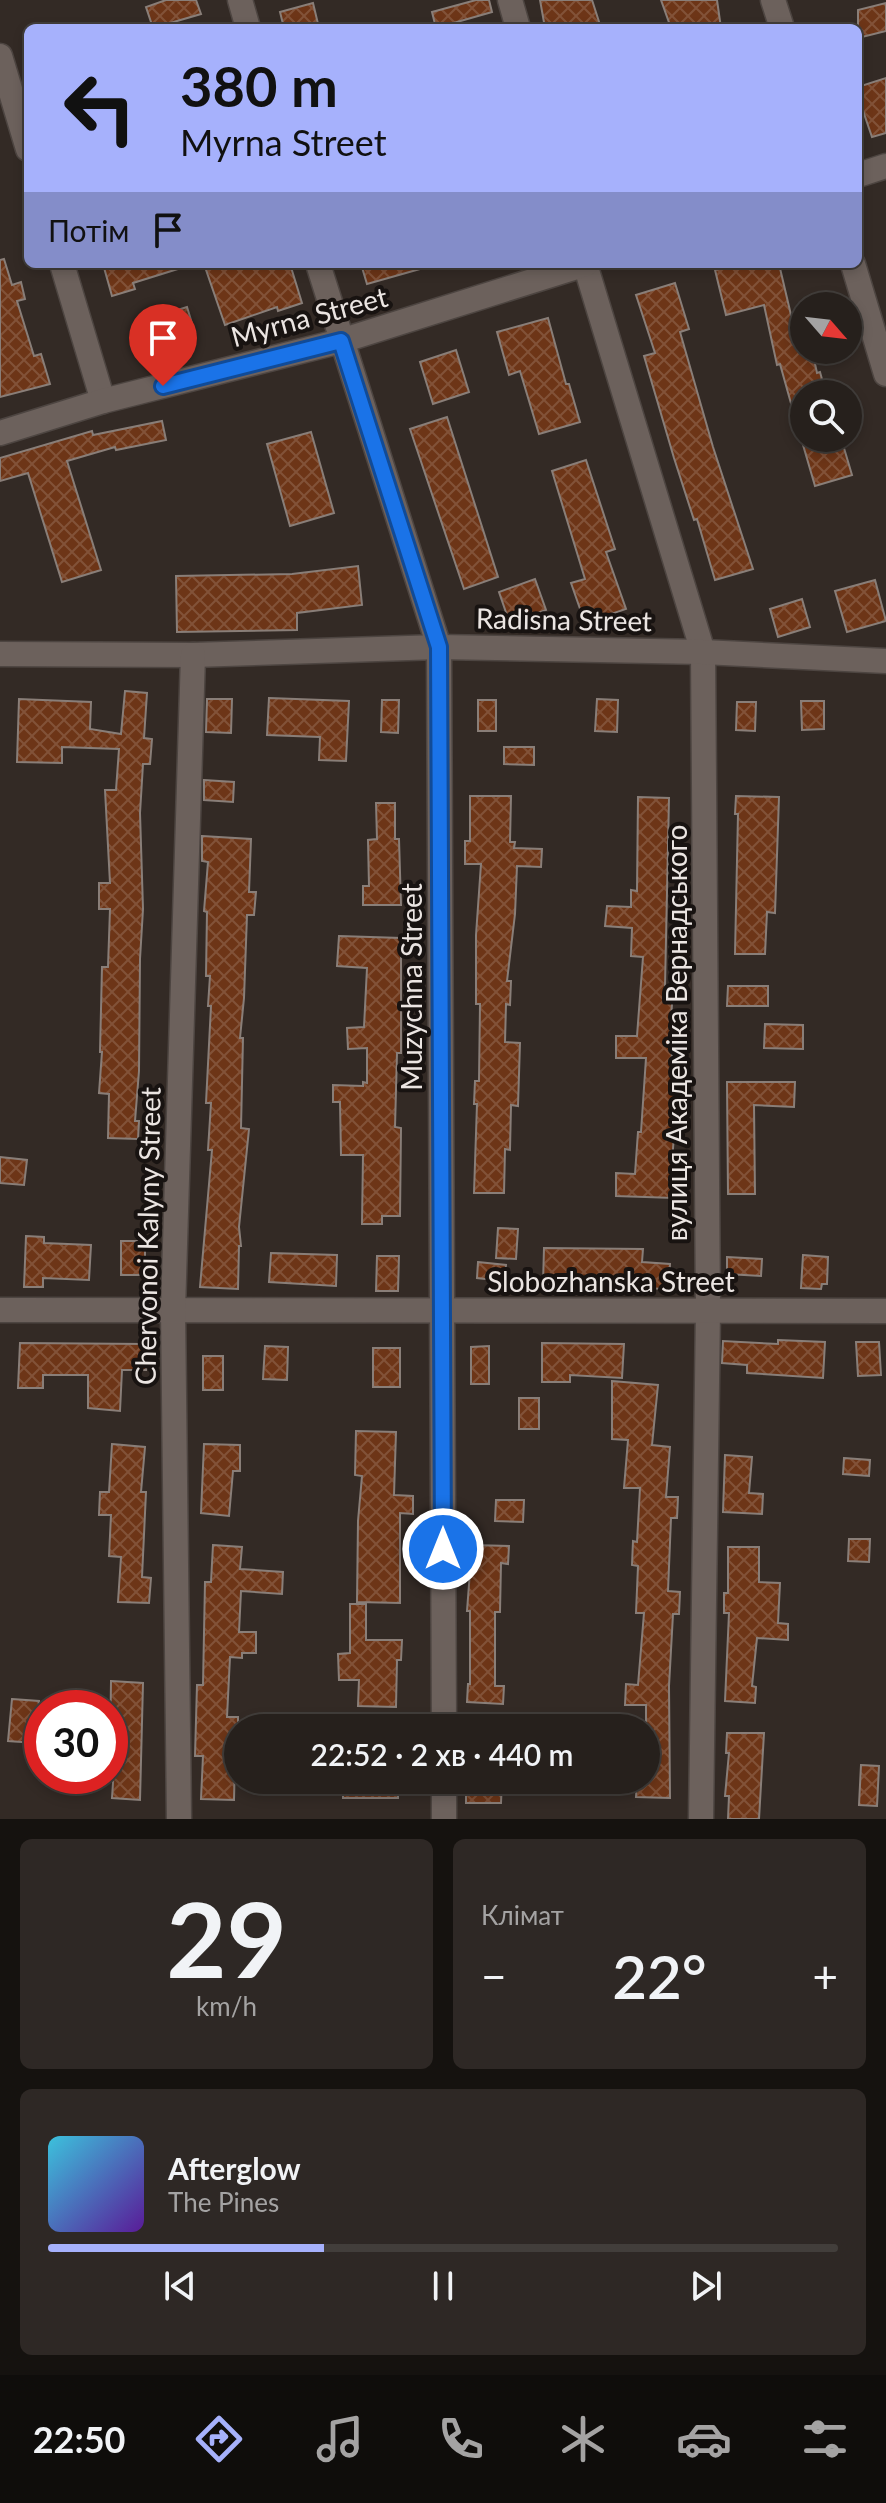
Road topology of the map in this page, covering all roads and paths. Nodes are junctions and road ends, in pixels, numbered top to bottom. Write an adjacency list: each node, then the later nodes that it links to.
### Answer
1 (240, 0): 4 (street)
2 (510, 0): 5 (street)
3 (773, 0): 6 (street)
4 (247, 24)
5 (517, 24)
6 (781, 24)
7 (0, 56): 8 (street)
8 (24, 136)
9 (886, 166): 10 (street)
10 (862, 174)
11 (63, 268): 18 (street)
12 (319, 268): 16 (street, Muzychna Street)
13 (572, 268): 16 (street, Myrna Street)
14 (586, 268): 21 (street, вулиця Академіка Вернадського)
15 (854, 268): 17 (street)
16 (341, 341): 18 (street, Myrna Street); 20 (street, Muzychna Street)
17 (886, 374)
18 (103, 401): 19 (street, Myrna Street)
19 (0, 433)
20 (439, 647): 21 (street, Radisna Street); 23 (street, Radisna Street); 28 (street, Muzychna Street)
21 (703, 652): 24 (street, Radisna Street); 27 (street, вулиця Академіка Вернадського)
22 (0, 654): 23 (street, Radisna Street)
23 (193, 655): 26 (street, Chervonoi Kalyny Street)
24 (886, 661)
25 (0, 1310): 26 (street, Slobozhanska Street)
26 (173, 1310): 28 (street, Slobozhanska Street); 32 (street, Chervonoi Kalyny Street)
27 (708, 1310): 28 (street, Slobozhanska Street); 29 (street, Slobozhanska Street); 34 (street, вулиця Академіка Вернадського)
28 (443, 1311): 30 (street, Muzychna Street)
29 (886, 1311)
30 (444, 1714)
31 (444, 1794): 33 (street)
32 (179, 1819)
33 (444, 1819)
34 (701, 1819)

